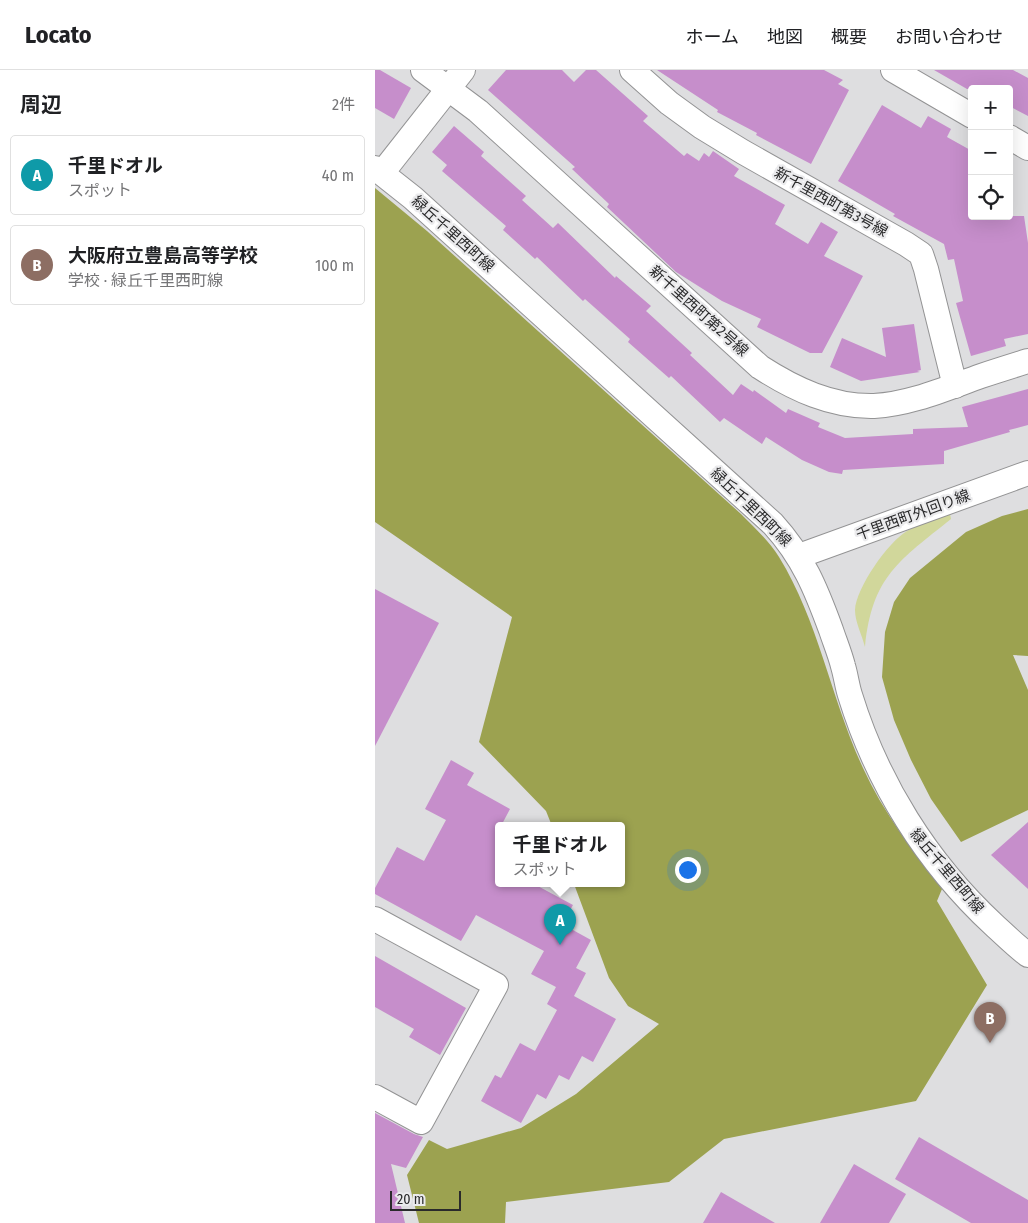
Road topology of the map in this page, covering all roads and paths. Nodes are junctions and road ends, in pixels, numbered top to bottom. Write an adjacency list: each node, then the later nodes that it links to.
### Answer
1 (423, 70): 5 (street, 新千里西町第2号線)
2 (463, 70): 5 (street)
3 (632, 70): 11 (street, 新千里西町第3号線)
4 (893, 70): 6 (street)
5 (448, 89): 9 (street); 11 (street, 新千里西町第2号線)
6 (968, 114)
7 (1013, 139): 8 (street)
8 (1028, 148)
9 (378, 170): 13 (street, 緑丘千里西町線)
10 (1028, 361): 11 (street, 新千里西町第2号線)
11 (955, 386)
12 (1028, 473): 13 (street, 千里西町外回り線)
13 (799, 556): 15 (street, 緑丘千里西町線)
14 (375, 919): 16 (street)
15 (1028, 955)
16 (375, 1097)

